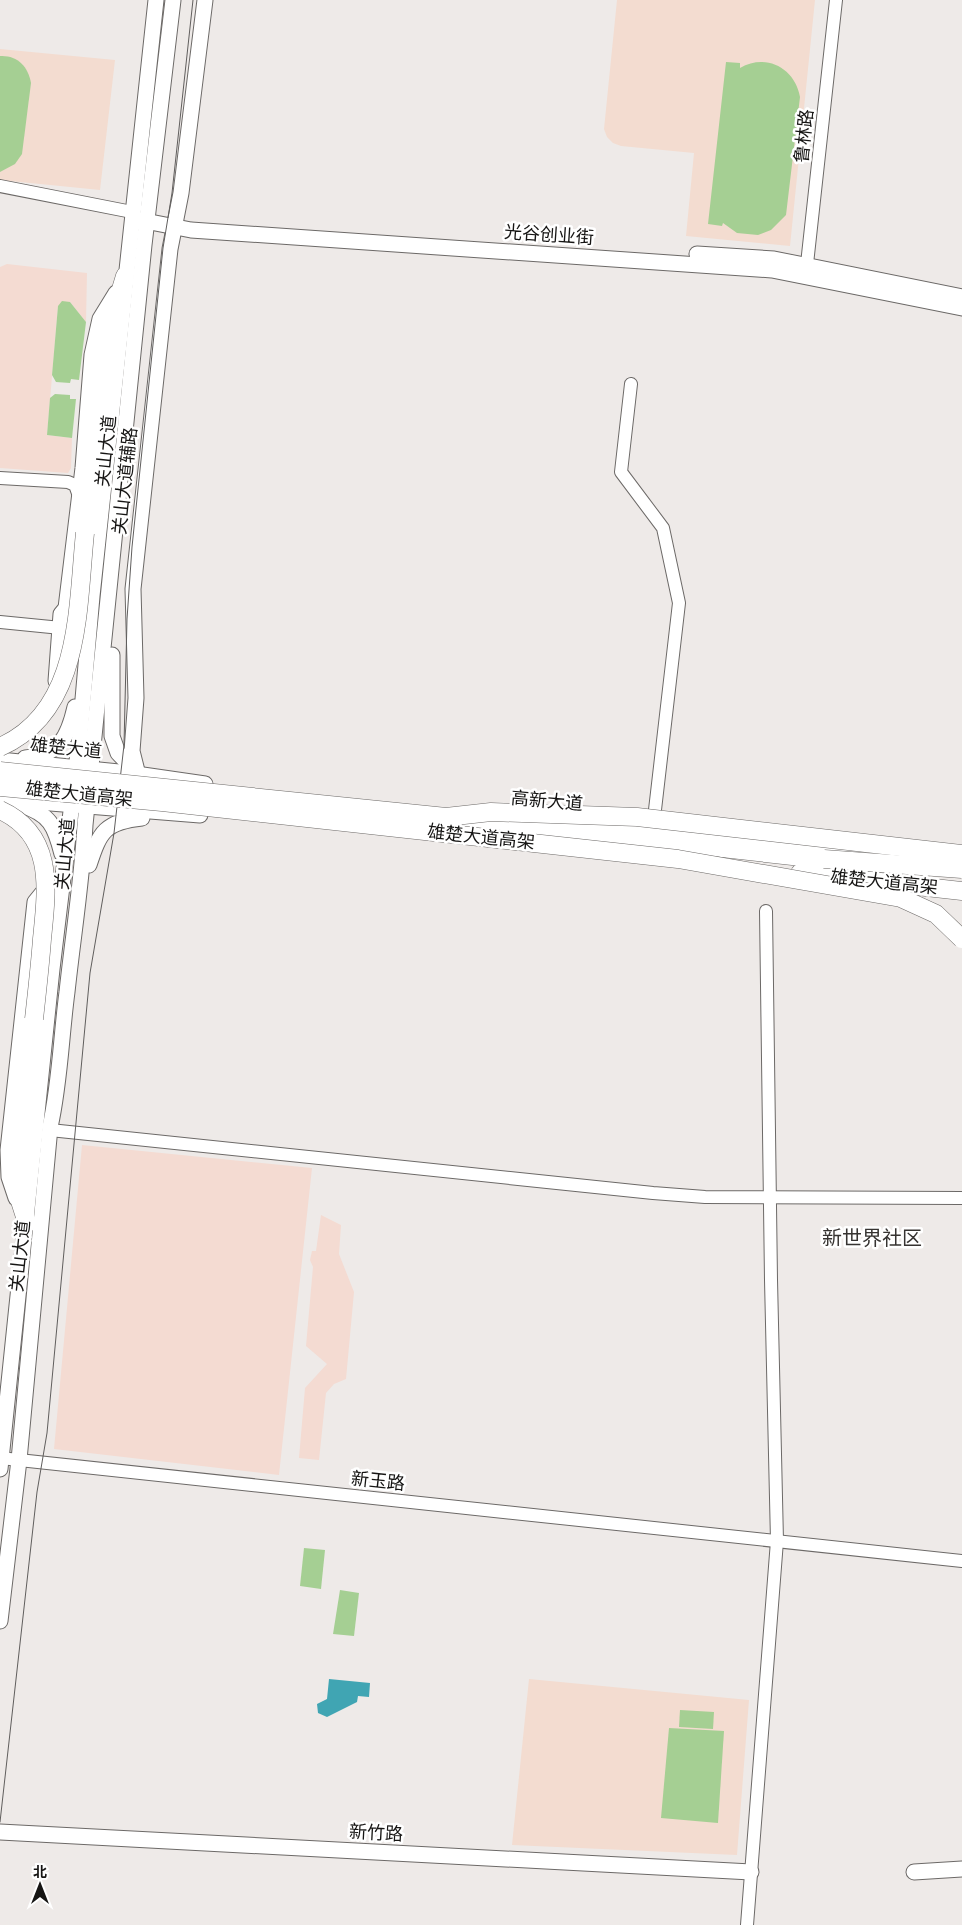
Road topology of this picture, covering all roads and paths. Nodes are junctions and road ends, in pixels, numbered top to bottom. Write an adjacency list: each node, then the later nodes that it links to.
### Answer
1 (156, 0): 7 (main road, 关山大道)
2 (172, 0): 8 (main road, 关山大道)
3 (205, 0): 9 (main road, 关山大道辅路)
4 (836, 0): 10 (street, 鲁林路)
5 (0, 186): 7 (street)
6 (0, 190): 7 (street)
7 (131, 215): 8 (main road, 光谷创业街); 11 (main road, 关山大道)
8 (148, 218): 9 (main road, 光谷创业街); 21 (main road, 关山大道)
9 (175, 223): 10 (main road, 光谷创业街); 29 (main road, 关山大道辅路)
10 (806, 271): 12 (main road, 光谷创业街); 13 (main road, 光谷创业街)
11 (125, 276): 15 (main road); 20 (main road, 关山大道); 26 (highway, bridge)
12 (962, 297)
13 (962, 308)
14 (631, 384): 35 (street)
15 (82, 468): 16 (street); 18 (main road)
16 (0, 473)
17 (0, 478): 18 (street)
18 (79, 496): 19 (main road)
19 (66, 608): 20 (main road); 23 (main road)
20 (90, 611): 25 (main road, 关山大道)
21 (107, 614): 28 (main road, 关山大道); 29 (main road)
22 (0, 622): 23 (street)
23 (61, 628): 24 (main road)
24 (60, 649): 25 (main road); 26 (main road)
25 (87, 654): 26 (main road); 27 (main road, 关山大道)
26 (1, 758): 27 (main road, 雄楚大道); 34 (highway, 雄楚大道高架, bridge)
27 (76, 768): 28 (main road, 雄楚大道); 31 (main road, 关山大道)
28 (92, 770): 29 (main road, 雄楚大道); 32 (main road, 关山大道)
29 (133, 774): 35 (main road, 高新大道)
30 (1, 799): 31 (main road); 37 (highway, 雄楚大道高架, bridge); 39 (main road); 51 (highway, bridge)
31 (71, 804): 32 (main road); 39 (main road, 关山大道)
32 (88, 806): 33 (main road); 43 (main road, 关山大道)
33 (185, 813): 43 (main road); 45 (main road)
34 (446, 817): 36 (highway, bridge); 38 (highway, 雄楚大道高架, bridge)
35 (653, 829): 40 (main road, 高新大道)
36 (962, 854)
37 (678, 859): 44 (highway, 雄楚大道高架, bridge); 47 (highway, bridge)
38 (824, 859): 41 (highway, bridge); 42 (highway, 雄楚大道高架, bridge)
39 (64, 862): 51 (main road, 关山大道); 51 (main road)
40 (962, 866)
41 (962, 869)
42 (962, 876)
43 (81, 888): 48 (main road, 关山大道)
44 (962, 891)
45 (962, 896)
46 (766, 911): 49 (street)
47 (962, 939)
48 (50, 1130): 49 (street); 52 (main road, 关山大道)
49 (771, 1198): 50 (street); 54 (street)
50 (962, 1198)
51 (27, 1223): 53 (main road, 关山大道)
52 (19, 1460): 53 (street, 新玉路); 54 (street, 新玉路); 56 (main road, 关山大道)
53 (0, 1462)
54 (778, 1541): 55 (street, 新玉路); 59 (street)
55 (962, 1561)
56 (0, 1621)
57 (0, 1832): 59 (main road, 新竹路)
58 (962, 1869): 60 (main road)
59 (751, 1872): 61 (street)
60 (914, 1872)
61 (747, 1925)

